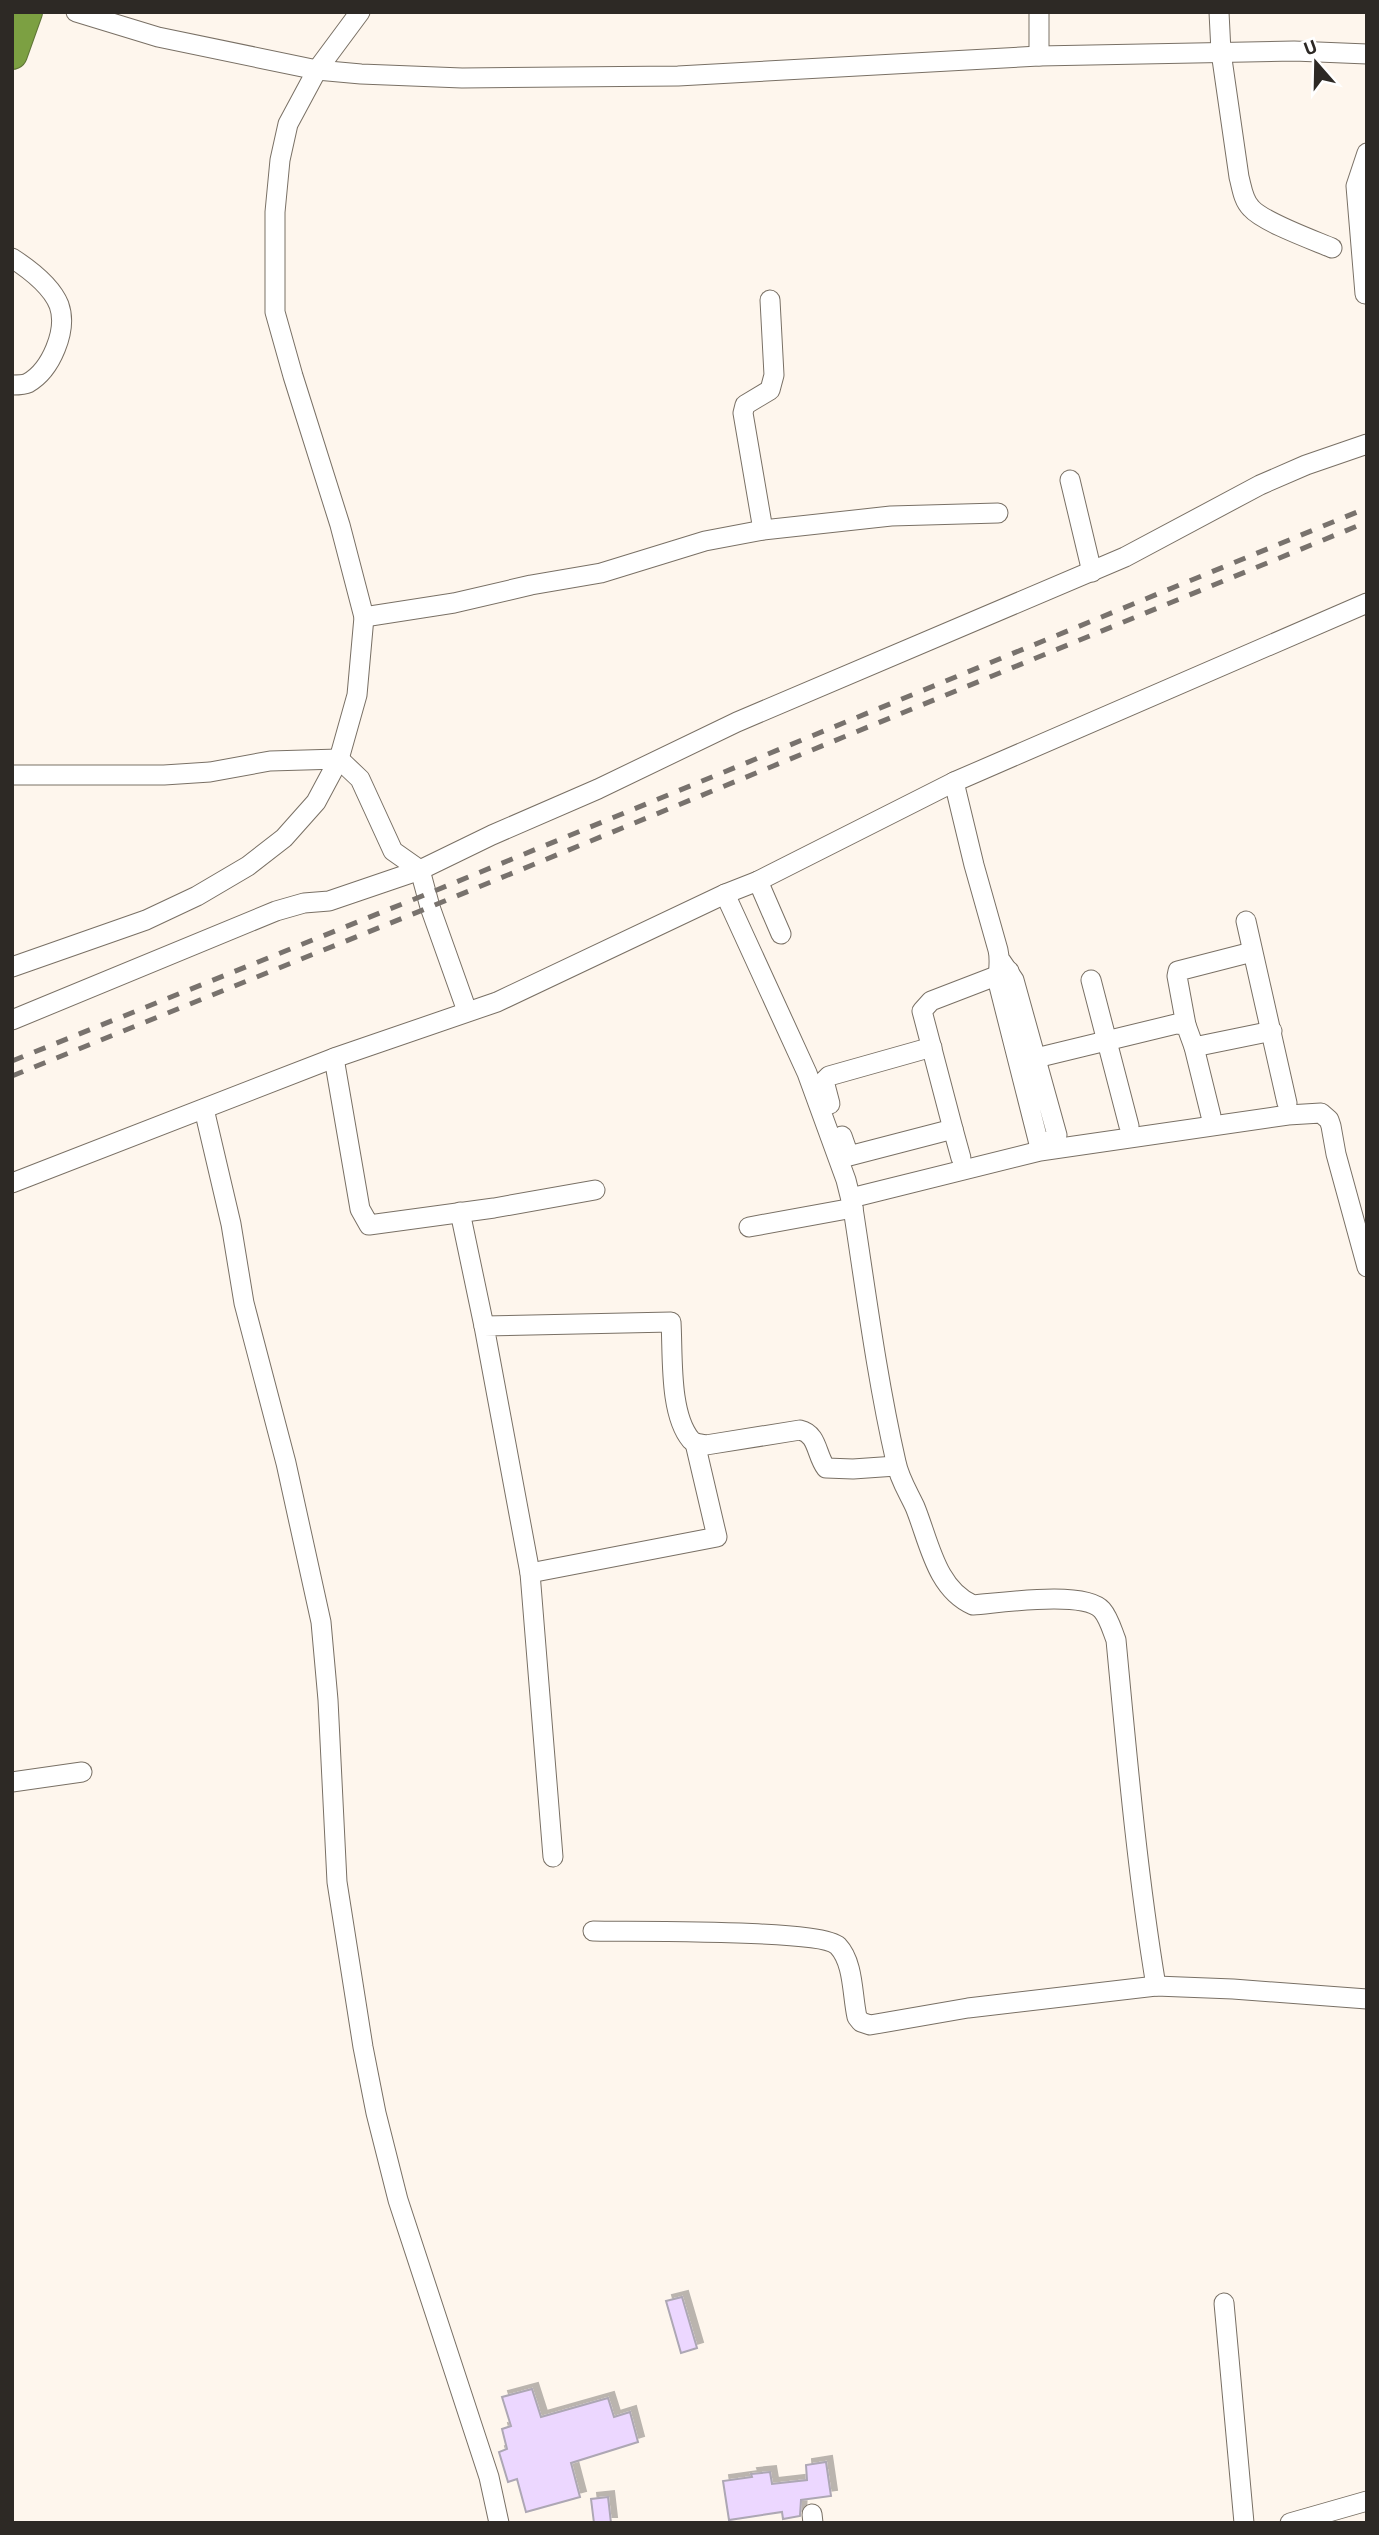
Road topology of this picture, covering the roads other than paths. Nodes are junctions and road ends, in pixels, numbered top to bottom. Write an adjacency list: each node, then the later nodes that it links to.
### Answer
1 (27, 12): 7 (highway)
2 (76, 12): 10 (street)
3 (360, 12): 10 (street)
4 (1039, 12): 9 (street)
5 (1219, 12): 6 (street)
6 (1221, 52): 8 (street); 9 (street); 12 (street)
7 (12, 54)
8 (1367, 54)
9 (1039, 56): 10 (street)
10 (317, 70): 23 (street)
11 (1367, 153): 14 (street)
12 (1332, 248)
13 (12, 258): 16 (street)
14 (1365, 294)
15 (770, 300): 20 (street)
16 (12, 385)
17 (1367, 444): 21 (street)
18 (1070, 480): 21 (street)
19 (998, 513): 20 (street)
20 (763, 530): 23 (street)
21 (1092, 572): 27 (street)
22 (1367, 603): 26 (street)
23 (364, 617): 24 (street)
24 (339, 759): 25 (street); 27 (street); 33 (street)
25 (12, 775)
26 (954, 782): 28 (street); 34 (street)
27 (420, 870): 36 (street); 37 (street)
28 (758, 881): 29 (street); 31 (street)
29 (725, 894): 36 (street); 52 (street)
30 (1246, 921): 32 (street)
31 (781, 934)
32 (1252, 951): 38 (street); 39 (street)
33 (12, 967)
34 (1002, 969): 40 (street); 41 (street)
35 (1091, 980): 40 (street)
36 (467, 1011): 43 (street)
37 (12, 1020)
38 (1186, 1025): 40 (street); 42 (street)
39 (1272, 1031): 42 (street); 44 (street)
40 (1106, 1041): 47 (street)
41 (932, 1046): 48 (street); 48 (street)
42 (1194, 1047): 46 (street)
43 (334, 1058): 45 (street); 53 (street)
44 (1287, 1103)
45 (204, 1109): 50 (street); 68 (street)
46 (1211, 1116)
47 (1129, 1126)
48 (953, 1129): 49 (street)
49 (961, 1158)
50 (12, 1183)
51 (596, 1190): 53 (street)
52 (852, 1203): 54 (street); 55 (street); 58 (street)
53 (460, 1212): 56 (street)
54 (748, 1227)
55 (1367, 1267)
56 (484, 1326): 57 (street); 59 (street)
57 (695, 1443): 58 (street); 59 (street)
58 (896, 1466): 64 (street)
59 (530, 1573): 62 (street)
60 (82, 1772): 61 (street)
61 (12, 1782)
62 (553, 1857)
63 (593, 1931): 64 (street)
64 (1156, 1986): 65 (street)
65 (1367, 1999)
66 (1224, 2304): 69 (street)
67 (1367, 2501): 70 (street)
68 (499, 2523)
69 (1244, 2523)
70 (1290, 2523)

